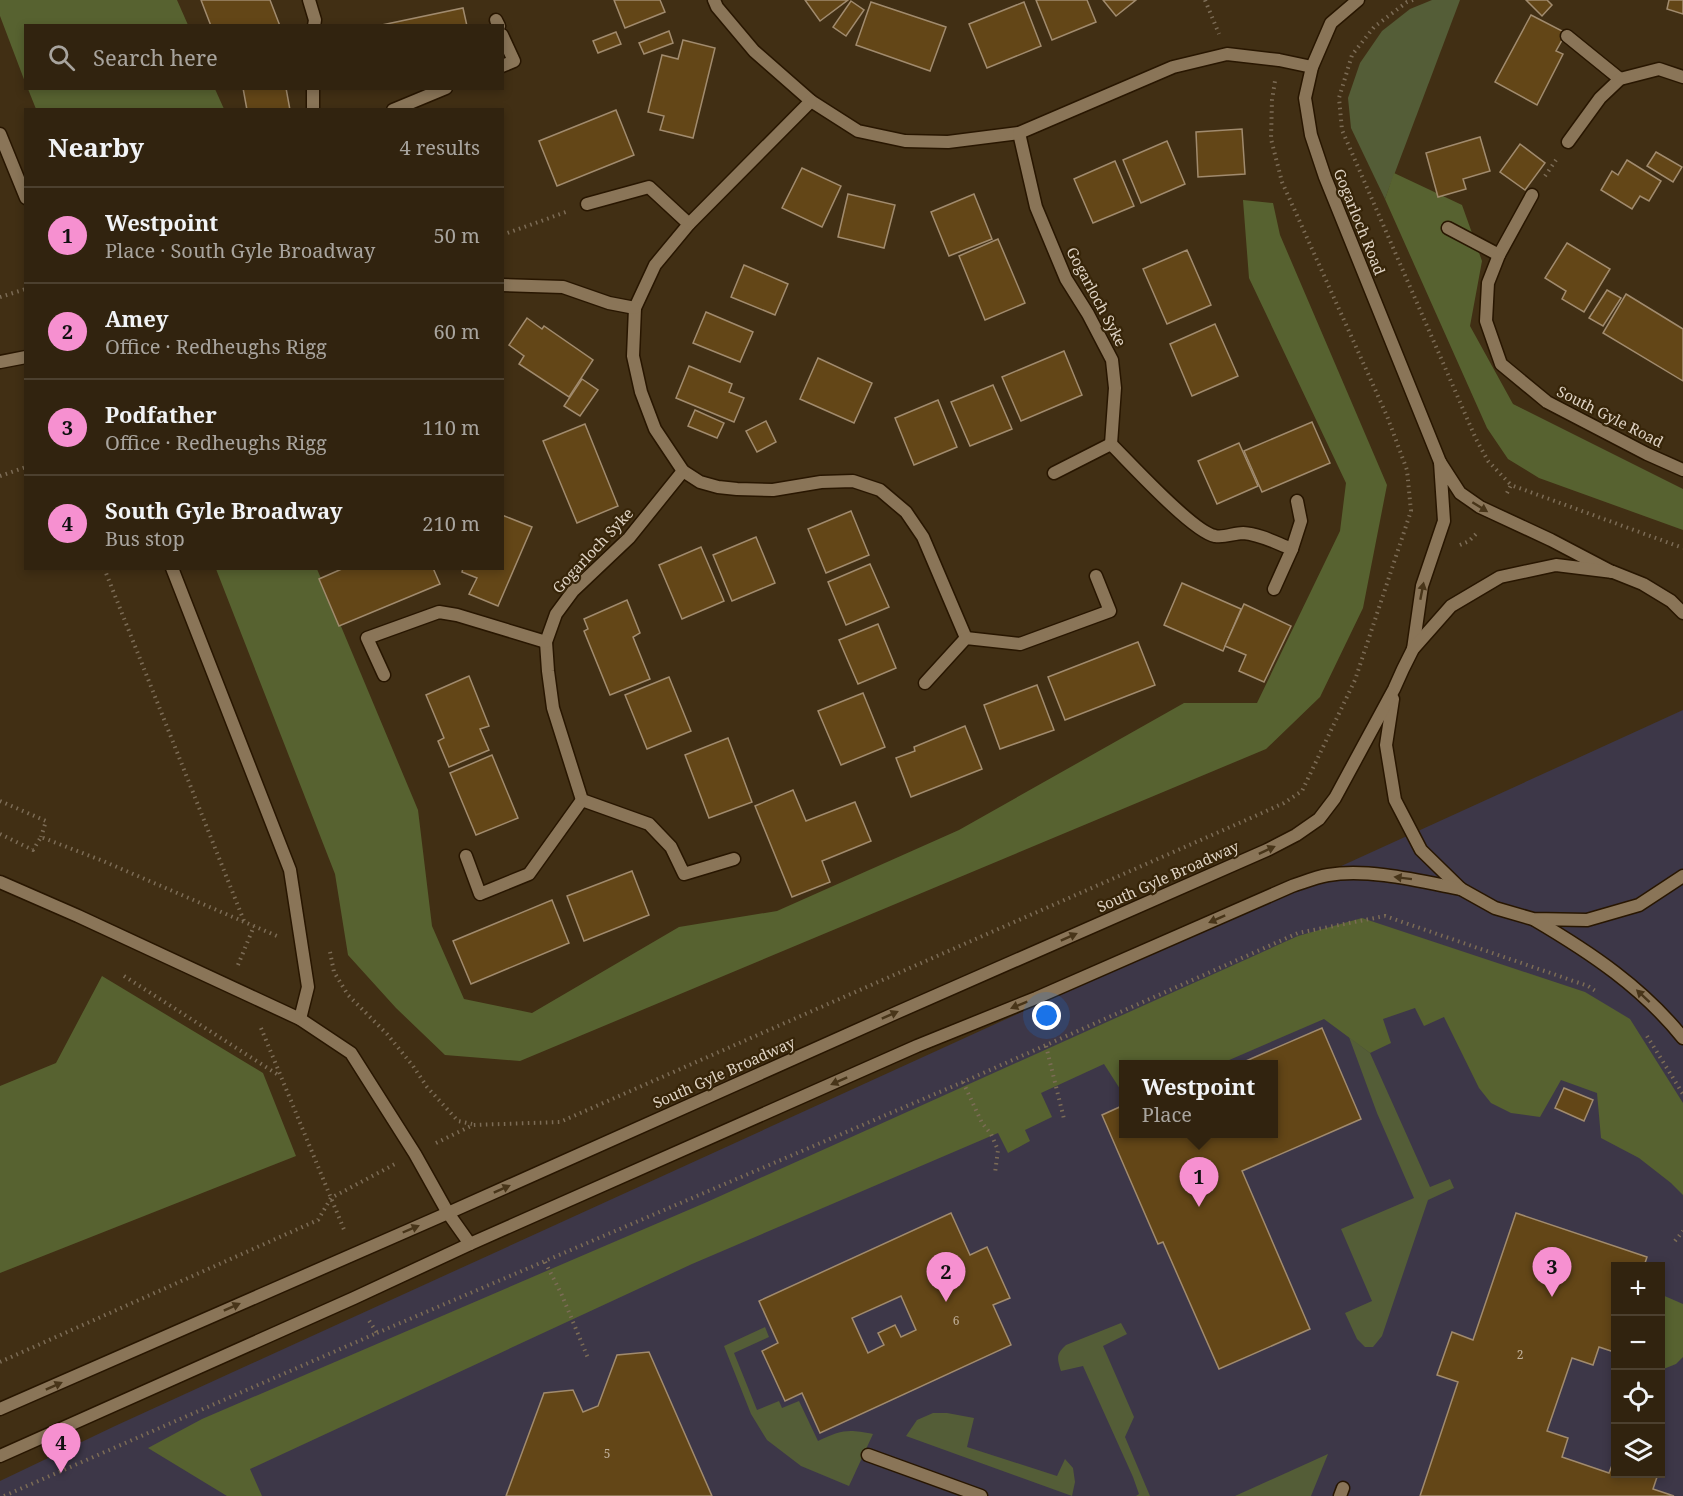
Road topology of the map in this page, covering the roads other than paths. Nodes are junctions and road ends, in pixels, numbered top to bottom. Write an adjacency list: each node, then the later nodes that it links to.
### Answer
1 (309, 0): 4 (street)
2 (714, 0): 13 (street)
3 (1358, 0): 8 (street, Gogarloch Road)
4 (315, 24)
5 (1567, 36): 10 (street)
6 (504, 39): 7 (street)
7 (504, 65)
8 (1312, 67): 16 (street); 30 (street, Gogarloch Road)
9 (1683, 77): 10 (street)
10 (1620, 79): 18 (street)
11 (313, 90): 14 (street)
12 (441, 90): 15 (street)
13 (811, 101): 16 (street); 22 (street)
14 (313, 108)
15 (398, 108)
16 (1019, 133): 29 (street, Gogarloch Syke)
17 (0, 134): 19 (street)
18 (1568, 142)
19 (24, 193)
20 (1532, 195): 24 (street, South Gyle Road)
21 (587, 204): 22 (street)
22 (689, 224): 26 (street)
23 (1448, 228): 24 (street)
24 (1499, 255): 31 (street, South Gyle Road)
25 (504, 285): 26 (street)
26 (635, 308): 32 (street)
27 (24, 357): 28 (street)
28 (0, 362)
29 (1111, 444): 33 (street); 35 (street)
30 (1440, 462): 37 (street, Gogarloch Road, one-way to 37); 44 (street, Gogarloch Road, one-way to 30)
31 (1683, 470)
32 (683, 471): 42 (street); 43 (street, Gogarloch Syke)
33 (1054, 473)
34 (1297, 501): 35 (street)
35 (1292, 549): 39 (street)
36 (173, 570): 55 (street)
37 (1613, 572): 40 (street, South Gyle Broadway); 44 (street, South Gyle Broadway)
38 (1096, 576): 42 (street)
39 (1274, 589)
40 (1677, 602): 41 (street, South Gyle Broadway)
41 (1683, 613)
42 (966, 638): 46 (street)
43 (546, 642): 45 (street); 48 (street, Gogarloch Syke)
44 (1413, 649): 47 (street, South Gyle Broadway)
45 (384, 675)
46 (925, 683)
47 (1394, 689): 53 (street, South Gyle Broadway); 57 (street, South Gyle Broadway, one-way to 47)
48 (582, 800): 49 (street); 50 (street)
49 (466, 856)
50 (734, 859)
51 (1683, 876): 54 (street, South Gyle Broadway)
52 (0, 882): 55 (street)
53 (1461, 889): 54 (street, South Gyle Broadway); 58 (street, South Gyle Broadway, one-way to 58)
54 (1533, 919): 56 (street, one-way to 54)
55 (300, 1019): 57 (street)
56 (1683, 1038)
57 (448, 1213): 58 (street); 59 (street, South Gyle Broadway, one-way to 57)
58 (470, 1244): 61 (street, South Gyle Broadway)
59 (0, 1409)
60 (868, 1455): 62 (street)
61 (0, 1456)
62 (967, 1494): 63 (street)
63 (981, 1496)

